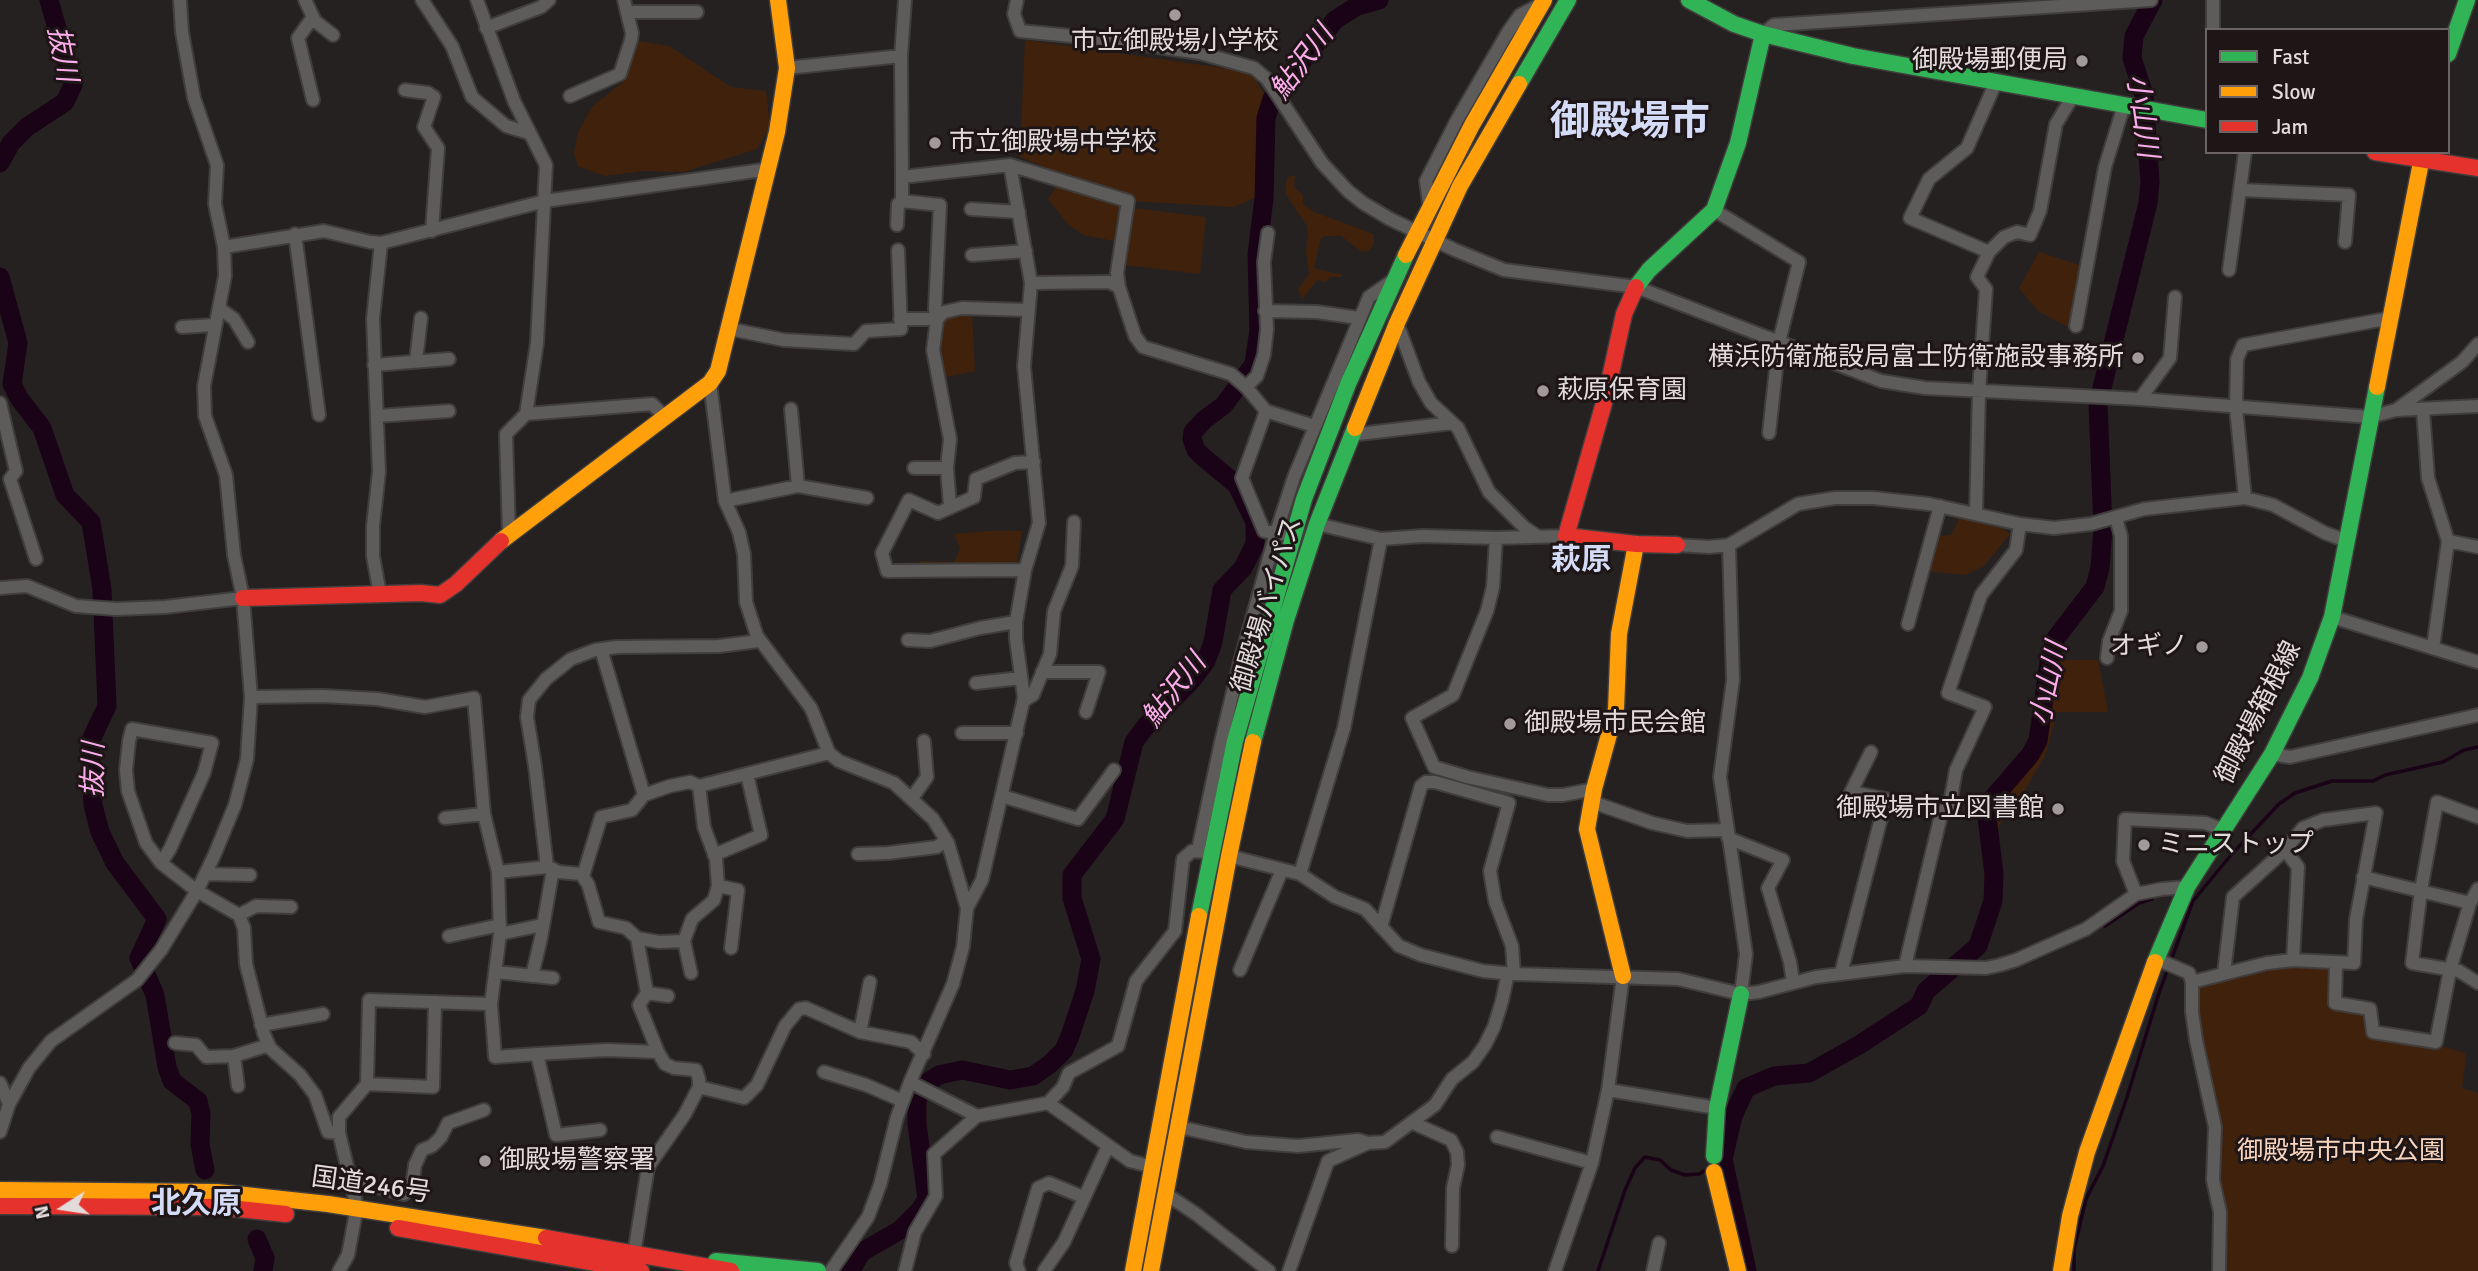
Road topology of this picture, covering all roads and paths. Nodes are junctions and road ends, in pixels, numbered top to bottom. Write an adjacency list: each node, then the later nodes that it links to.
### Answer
1 (196, 0): 14 (street)
2 (305, 0): 19 (street)
3 (422, 0): 34 (street)
4 (477, 0): 21 (street)
5 (549, 0): 21 (street)
6 (778, 0): 26 (main road)
7 (905, 0): 25 (street)
8 (1017, 0): 50 (street)
9 (1568, 0): 53 (main road, 御殿場バイパス)
10 (1689, 0): 22 (main road)
11 (2151, 0): 15 (street)
12 (2213, 0): 20 (street)
13 (2467, 0): 24 (main road)
14 (180, 1): 56 (street)
15 (2141, 1): 22 (street)
16 (1543, 2): 50 (main road, 御殿場バイパス)
17 (626, 6): 18 (street); 29 (street)
18 (697, 12)
19 (313, 17): 23 (street); 31 (street)
20 (2213, 28)
21 (486, 29): 34 (street)
22 (1763, 34): 27 (main road); 46 (main road)
23 (333, 35)
24 (2450, 48)
25 (901, 56): 26 (street); 41 (street)
26 (787, 68): 40 (main road)
27 (1996, 82): 30 (main road); 59 (street)
28 (405, 90): 49 (street)
29 (570, 96)
30 (2073, 96): 32 (main road); 59 (street)
31 (313, 100)
32 (2129, 106): 33 (main road); 77 (street)
33 (2205, 120)
34 (529, 133): 43 (street)
35 (2245, 154): 42 (street)
36 (2394, 154): 37 (main road)
37 (2422, 157): 39 (main road); 72 (main road, 御殿場箱根線)
38 (1010, 165): 41 (street); 47 (street); 64 (street)
39 (2478, 168)
40 (769, 169): 43 (street); 79 (main road)
41 (902, 177): 44 (street)
42 (2241, 190): 54 (street); 61 (street)
43 (545, 201): 49 (street); 98 (street)
44 (902, 201): 48 (street); 74 (street)
45 (971, 209): 47 (street)
46 (1714, 210): 65 (main road); 81 (street)
47 (1019, 212): 58 (street)
48 (897, 225)
49 (432, 231): 55 (street)
50 (1417, 231): 53 (street); 62 (main road, 御殿場バイパス)
51 (1268, 233): 69 (street)
52 (295, 234): 55 (street); 56 (street); 99 (street)
53 (1435, 240): 65 (street); 75 (main road, 御殿場バイパス)
54 (2345, 242)
55 (381, 243): 85 (street)
56 (223, 247): 67 (street)
57 (898, 250): 73 (street)
58 (1026, 251): 60 (street); 63 (street)
59 (1989, 252): 88 (street)
60 (972, 255)
61 (2228, 270)
62 (1394, 280): 71 (street); 122 (main road, 御殿場バイパス)
63 (1031, 283): 64 (street); 68 (street)
64 (1119, 287): 87 (street)
65 (1636, 287): 81 (street); 124 (main road)
66 (2175, 297): 89 (street)
67 (219, 308): 76 (street); 80 (street)
68 (1027, 310): 74 (street); 107 (street)
69 (1265, 311): 71 (street); 87 (street)
70 (421, 318): 84 (street)
71 (1359, 318): 104 (street)
72 (2391, 318): 92 (street); 102 (main road, 御殿場箱根線)
73 (900, 319): 74 (street); 79 (street)
74 (937, 319): 109 (street)
75 (1397, 323): 103 (street); 106 (main road, 御殿場バイパス)
76 (215, 325): 78 (street); 137 (street)
77 (2076, 326)
78 (181, 327)
79 (730, 330): 86 (main road)
80 (248, 342)
81 (1779, 342): 88 (street); 105 (street)
82 (2478, 344): 94 (street)
83 (449, 359): 84 (street)
84 (416, 361): 85 (street)
85 (374, 365): 100 (street)
86 (710, 383): 101 (main road); 113 (street)
87 (1246, 387): 97 (street)
88 (1979, 391): 89 (street); 116 (street)
89 (2140, 400): 92 (street)
90 (0, 402): 133 (street)
91 (2478, 406): 95 (street)
92 (2236, 408): 102 (street); 112 (street)
93 (791, 410): 110 (street)
94 (2396, 410): 95 (street); 102 (street)
95 (2423, 410): 128 (street)
96 (449, 411): 100 (street)
97 (1266, 411): 104 (street); 122 (street)
98 (526, 414): 101 (street); 121 (street)
99 (319, 415)
100 (378, 416): 136 (street)
101 (665, 417): 121 (main road)
102 (2370, 417): 127 (main road, 御殿場箱根線)
103 (1452, 423): 106 (street); 123 (street)
104 (1314, 426): 122 (street)
105 (1769, 433)
106 (1350, 435): 119 (main road, 御殿場バイパス)
107 (1034, 462): 115 (street); 134 (street)
108 (914, 468): 109 (street)
109 (947, 468): 115 (street)
110 (798, 486): 111 (street); 113 (street)
111 (867, 498)
112 (2245, 498): 117 (street); 127 (street)
113 (725, 501): 142 (street)
114 (1940, 506): 116 (street); 131 (street); 140 (street)
115 (950, 507): 134 (street)
116 (1976, 513): 120 (street)
117 (2114, 519): 120 (street); 145 (street)
118 (1074, 522): 147 (street)
119 (1317, 524): 126 (street); 177 (main road, 御殿場バイパス)
120 (2020, 524): 207 (street)
121 (509, 533): 136 (main road)
122 (1284, 535): 174 (main road, 御殿場バイパス)
123 (1537, 536): 124 (street); 125 (street)
124 (1566, 536): 129 (main road)
125 (1496, 538): 126 (street); 165 (street)
126 (1381, 539): 184 (street)
127 (2347, 541): 138 (main road, 御殿場箱根線)
128 (2448, 541): 132 (street); 143 (street)
129 (1636, 544): 130 (main road); 165 (main road)
130 (1676, 545): 131 (street)
131 (1729, 545): 171 (street)
132 (2478, 547)
133 (36, 559)
134 (1025, 570): 139 (street)
135 (0, 587): 137 (street)
136 (380, 594): 137 (main road)
137 (243, 598): 150 (street)
138 (2332, 617): 143 (street); 159 (main road, 御殿場箱根線)
139 (1016, 622): 141 (street); 148 (street)
140 (1908, 624)
141 (908, 640)
142 (759, 641): 144 (street); 158 (street)
143 (2433, 648): 146 (street)
144 (601, 649): 163 (street); 179 (street)
145 (2106, 658)
146 (2478, 662)
147 (1042, 672): 151 (street); 152 (street)
148 (1021, 678): 149 (street); 151 (street)
149 (976, 683)
150 (251, 697): 167 (street); 182 (street)
151 (1023, 701): 155 (street)
152 (1086, 712)
153 (2478, 715): 159 (street)
154 (962, 733): 155 (street)
155 (1017, 733): 164 (street)
156 (923, 741): 166 (street)
157 (1871, 752): 213 (street)
158 (829, 753): 161 (street); 166 (street)
159 (2272, 754): 170 (main road, 御殿場箱根線)
160 (1114, 770): 164 (street)
161 (747, 774): 162 (street); 176 (street)
162 (699, 786): 163 (street); 176 (street)
163 (644, 795): 185 (street)
164 (1002, 796): 195 (street)
165 (1593, 796): 171 (street); 216 (main road)
166 (912, 798): 172 (street)
167 (484, 814): 169 (street); 181 (street)
168 (2478, 817): 190 (street)
169 (444, 818)
170 (2224, 830): 188 (main road, 御殿場箱根線); 192 (street)
171 (1728, 834): 219 (street); 223 (street)
172 (946, 840): 175 (street); 195 (street)
173 (2285, 850): 186 (street); 205 (street); 214 (street)
174 (1205, 852): 244 (street); 258 (main road, 御殿場バイパス)
175 (858, 854)
176 (714, 855): 187 (street)
177 (1229, 856): 180 (street); 250 (main road, 御殿場バイパス)
178 (161, 863): 178 (street); 191 (street)
179 (550, 868): 181 (street); 185 (street); 197 (street)
180 (1282, 870): 184 (street); 208 (street)
181 (498, 872): 199 (street)
182 (205, 874): 183 (street); 191 (street)
183 (250, 874)
184 (1300, 874): 198 (street)
185 (583, 876): 201 (street)
186 (2363, 877): 190 (street); 206 (street)
187 (718, 886): 202 (street); 203 (street)
188 (2187, 887): 192 (street); 204 (main road, 御殿場箱根線)
189 (2478, 889): 193 (street)
190 (2421, 890): 193 (street); 209 (street)
191 (197, 891): 196 (street); 245 (street)
192 (2136, 894): 207 (street)
193 (2470, 903): 209 (street)
194 (291, 908): 196 (street)
195 (967, 908): 234 (street)
196 (239, 915): 228 (street)
197 (542, 925): 199 (street); 215 (street)
198 (1381, 927): 212 (street); 212 (street)
199 (500, 929): 200 (street); 210 (street)
200 (449, 936)
201 (637, 939): 202 (street); 222 (street)
202 (684, 941): 211 (street)
203 (731, 948)
204 (2156, 958): 220 (street); 284 (main road, 御殿場箱根線)
205 (2293, 960): 206 (street); 214 (street)
206 (2336, 963): 209 (street)
207 (1905, 966): 213 (street)
208 (1240, 970)
209 (2450, 970): 221 (street)
210 (496, 972): 215 (street); 226 (street)
211 (691, 973)
212 (1511, 974): 216 (street); 249 (street)
213 (1841, 974): 219 (street)
214 (2224, 974): 220 (street)
215 (532, 976): 217 (street)
216 (1623, 976): 223 (street); 242 (street)
217 (553, 978)
218 (870, 982): 229 (street)
219 (1793, 982): 223 (street)
220 (2192, 982): 285 (street)
221 (2478, 983)
222 (647, 993): 224 (street); 232 (street)
223 (1741, 993): 246 (main road)
224 (668, 996)
225 (435, 1002): 226 (street); 239 (street); 239 (street)
226 (491, 1004): 233 (street)
227 (323, 1014): 228 (street)
228 (261, 1025): 231 (street)
229 (860, 1032): 234 (street); 241 (street)
230 (175, 1043): 235 (street)
231 (269, 1045): 235 (street); 253 (street)
232 (658, 1052): 233 (street); 241 (street)
233 (537, 1054): 251 (street)
234 (924, 1055): 238 (street)
235 (234, 1056): 240 (street)
236 (824, 1072): 243 (street)
237 (0, 1083): 245 (street)
238 (912, 1083): 243 (street); 248 (street)
239 (367, 1084): 253 (street)
240 (238, 1086)
241 (699, 1087): 267 (street)
242 (1608, 1090): 246 (street); 257 (street)
243 (903, 1101): 273 (street)
244 (1048, 1103): 248 (street); 256 (street)
245 (9, 1104): 252 (street)
246 (1717, 1108): 283 (main road)
247 (484, 1110): 259 (street)
248 (977, 1116): 274 (street)
249 (1413, 1123): 255 (street); 266 (street)
250 (1179, 1127): 255 (street); 261 (main road, 御殿場バイパス)
251 (600, 1130)
252 (0, 1132)
253 (339, 1133): 259 (street)
254 (1497, 1137): 257 (street)
255 (1368, 1143): 280 (street)
256 (1108, 1146): 258 (street); 262 (street)
257 (1592, 1163): 281 (street)
258 (1153, 1167): 277 (main road, 御殿場バイパス)
259 (352, 1184): 264 (street)
260 (0, 1189): 264 (main road, 国道246号)
261 (1166, 1194): 278 (main road, 御殿場バイパス); 279 (street)
262 (1083, 1197): 275 (street); 276 (street)
263 (0, 1206): 264 (main road, 国道246号)
264 (356, 1214): 267 (main road, 国道246号); 269 (street); 270 (main road, 国道246号)
265 (1659, 1243): 282 (street)
266 (1452, 1246)
267 (634, 1254): 268 (main road, 国道246号)
268 (665, 1260): 271 (main road, 国道246号); 272 (main road)
269 (339, 1271)
270 (640, 1271)
271 (731, 1271)
272 (816, 1271)
273 (831, 1271)
274 (905, 1271)
275 (1019, 1271)
276 (1044, 1271)
277 (1133, 1271)
278 (1151, 1271)
279 (1269, 1271)
280 (1289, 1271)
281 (1555, 1271)
282 (1653, 1271)
283 (1738, 1271)
284 (2061, 1271)
285 (2219, 1271)

